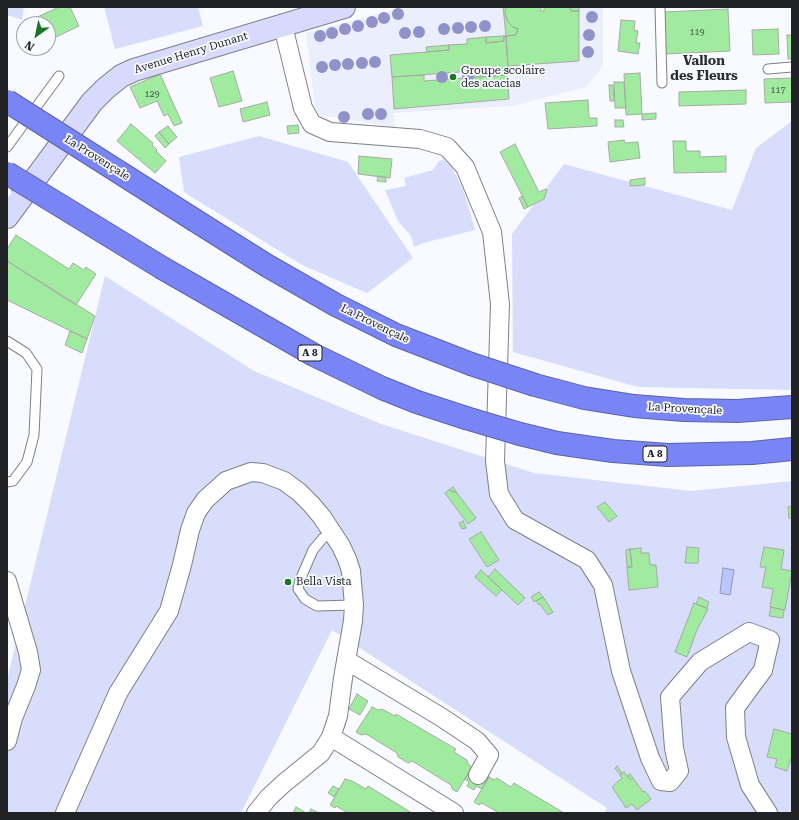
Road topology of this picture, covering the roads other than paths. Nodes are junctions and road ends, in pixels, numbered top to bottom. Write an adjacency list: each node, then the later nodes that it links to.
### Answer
1 (344, 7): 3 (street, Avenue Henry Dunant)
2 (660, 7): 7 (lane)
3 (283, 26): 11 (street, Avenue Henry Dunant); 26 (street)
4 (792, 67): 5 (lane)
5 (768, 69)
6 (59, 76): 9 (lane)
7 (662, 83)
8 (7, 101): 13 (highway, La Provençale, bridge)
9 (7, 147)
10 (7, 173): 14 (highway, A 8, bridge)
11 (8, 207)
12 (7, 341): 15 (lane)
13 (792, 407)
14 (792, 449)
15 (7, 482)
16 (333, 533): 18 (street); 18 (lane); 23 (street)
17 (7, 581): 21 (street)
18 (354, 605): 19 (street)
19 (346, 660): 20 (street); 22 (street)
20 (331, 737): 24 (street); 25 (street)
21 (7, 741)
22 (478, 775)
23 (65, 813)
24 (256, 813)
25 (454, 813)
26 (768, 813)

